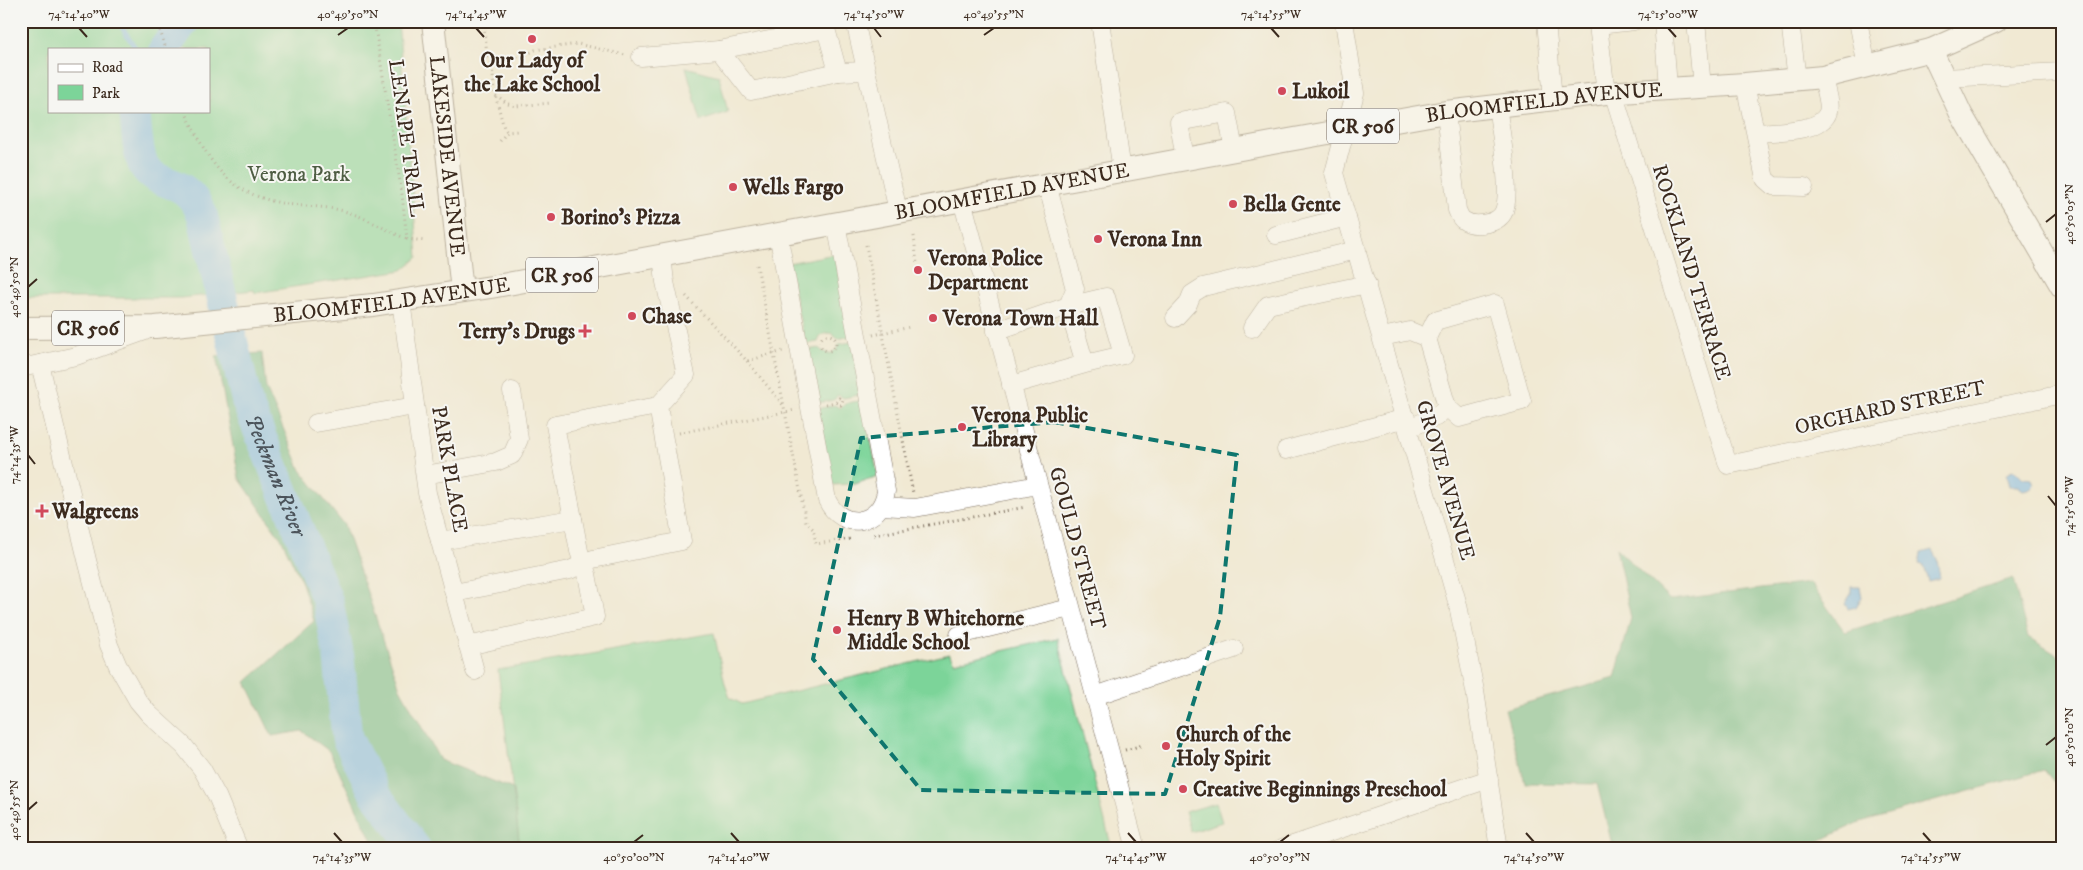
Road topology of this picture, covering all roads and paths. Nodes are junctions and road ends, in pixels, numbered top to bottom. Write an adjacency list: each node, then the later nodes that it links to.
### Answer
1 (156, 21): 17 (path)
2 (374, 21): 56 (path, LENAPE TRAIL)
3 (433, 21): 65 (main road, LAKESIDE AVENUE)
4 (484, 21): 16 (path)
5 (855, 21): 23 (street)
6 (1100, 21): 46 (street)
7 (1344, 21): 39 (street, GROVE AVENUE)
8 (1546, 21): 34 (street)
9 (1634, 21): 32 (street, ROCKLAND TERRACE)
10 (1663, 21): 31 (street)
11 (1696, 21): 30 (street)
12 (1790, 21): 28 (street)
13 (1858, 21): 22 (street)
14 (1985, 24): 19 (main road, BLOOMFIELD AVENUE / CR 506)
15 (494, 25): 16 (path)
16 (485, 26): 20 (path)
17 (166, 48)
18 (719, 50): 21 (street); 24 (street); 24 (street)
19 (1931, 50): 22 (main road, BLOOMFIELD AVENUE / CR 506); 27 (main road)
20 (490, 57): 21 (path); 33 (path)
21 (641, 57)
22 (1867, 67): 26 (main road, BLOOMFIELD AVENUE / CR 506)
23 (866, 71): 24 (street); 50 (street)
24 (838, 72)
25 (2062, 72): 27 (street)
26 (1823, 76): 28 (main road, BLOOMFIELD AVENUE / CR 506); 42 (street)
27 (1944, 78): 64 (main road)
28 (1797, 80): 29 (main road, BLOOMFIELD AVENUE / CR 506)
29 (1745, 84): 30 (main road, BLOOMFIELD AVENUE / CR 506); 42 (street)
30 (1702, 87): 31 (main road, BLOOMFIELD AVENUE / CR 506)
31 (1668, 88): 32 (main road, BLOOMFIELD AVENUE / CR 506)
32 (1610, 92): 34 (main road, BLOOMFIELD AVENUE / CR 506); 100 (street, ROCKLAND TERRACE)
33 (496, 94): 35 (path); 41 (path)
34 (1553, 98): 36 (main road, BLOOMFIELD AVENUE / CR 506)
35 (551, 103)
36 (1497, 105): 38 (main road, BLOOMFIELD AVENUE / CR 506); 38 (street)
37 (185, 112): 56 (path)
38 (1446, 112): 39 (main road, BLOOMFIELD AVENUE / CR 506)
39 (1346, 129): 44 (main road, BLOOMFIELD AVENUE / CR 506); 51 (street, GROVE AVENUE)
40 (518, 130): 41 (path)
41 (507, 132): 43 (path)
42 (1756, 133): 48 (street)
43 (500, 141)
44 (1234, 150): 45 (main road, BLOOMFIELD AVENUE / CR 506); 45 (street)
45 (1185, 159): 46 (main road, BLOOMFIELD AVENUE / CR 506)
46 (1122, 171): 47 (main road, BLOOMFIELD AVENUE / CR 506)
47 (1047, 184): 49 (main road, BLOOMFIELD AVENUE / CR 506); 68 (street)
48 (1804, 187)
49 (962, 200): 50 (main road, BLOOMFIELD AVENUE / CR 506); 74 (street, GOULD STREET)
50 (898, 212): 52 (main road, BLOOMFIELD AVENUE / CR 506)
51 (1347, 217): 54 (street); 59 (street, GROVE AVENUE)
52 (836, 223): 53 (main road, BLOOMFIELD AVENUE / CR 506); 103 (street)
53 (778, 233): 60 (main road, BLOOMFIELD AVENUE / CR 506); 103 (street)
54 (1276, 235)
55 (914, 236): 61 (path)
56 (407, 240): 57 (path, LENAPE TRAIL)
57 (426, 241)
58 (866, 245): 75 (path)
59 (1357, 250): 63 (street, GROVE AVENUE); 69 (street)
60 (662, 256): 65 (main road, BLOOMFIELD AVENUE / CR 506); 91 (street)
61 (917, 264)
62 (757, 265): 80 (path)
63 (1367, 284): 73 (street); 77 (street, GROVE AVENUE)
64 (2062, 287)
65 (462, 291): 67 (main road, BLOOMFIELD AVENUE / CR 506)
66 (685, 294): 81 (path)
67 (401, 301): 70 (main road, BLOOMFIELD AVENUE / CR 506); 90 (street, PARK PLACE)
68 (1068, 306): 74 (street); 83 (street); 83 (street)
69 (1175, 318)
70 (155, 327): 72 (main road, BLOOMFIELD AVENUE / CR 506); 82 (street)
71 (910, 327): 75 (path)
72 (21, 328)
73 (1252, 328)
74 (996, 331): 85 (street, GOULD STREET)
75 (882, 334): 76 (path); 105 (path)
76 (868, 336)
77 (1382, 337): 78 (street); 97 (street, GROVE AVENUE)
78 (1428, 338): 93 (street); 93 (street)
79 (820, 344): 79 (path)
80 (774, 352): 81 (path); 92 (path)
81 (748, 361): 92 (path)
82 (40, 364): 84 (street); 120 (street)
83 (1085, 364): 85 (street)
84 (21, 368)
85 (1010, 385): 102 (street, GOULD STREET)
86 (512, 391): 101 (street)
87 (2062, 394): 100 (street, ORCHARD STREET)
88 (836, 402): 89 (path)
89 (822, 404)
90 (415, 406): 96 (street); 101 (street, PARK PLACE)
91 (658, 406): 98 (street); 106 (street)
92 (784, 406): 95 (path)
93 (1447, 407): 97 (street)
94 (800, 409): 95 (path)
95 (786, 411): 98 (path); 109 (path)
96 (316, 423)
97 (1407, 423): 99 (street); 119 (street, GROVE AVENUE)
98 (664, 436): 111 (street)
99 (1286, 450)
100 (1728, 465)
101 (425, 475): 110 (street, PARK PLACE)
102 (1038, 485): 105 (street); 113 (street, GOULD STREET)
103 (882, 506): 105 (street)
104 (1026, 507): 107 (path)
105 (915, 508): 107 (path)
106 (573, 519): 110 (street); 111 (street)
107 (919, 528): 108 (path)
108 (866, 536)
109 (858, 538)
110 (440, 541): 112 (street, PARK PLACE)
111 (584, 564): 112 (street); 115 (street)
112 (454, 593): 115 (street, PARK PLACE)
113 (1070, 608): 114 (street); 118 (street, GOULD STREET)
114 (959, 635)
115 (468, 646): 117 (street, PARK PLACE)
116 (1234, 650): 118 (street)
117 (475, 671)
118 (1095, 696): 121 (street, GOULD STREET)
119 (1489, 779): 122 (street); 123 (street, GROVE AVENUE)
120 (239, 849)
121 (1136, 849)
122 (1280, 849)
123 (1499, 849)

